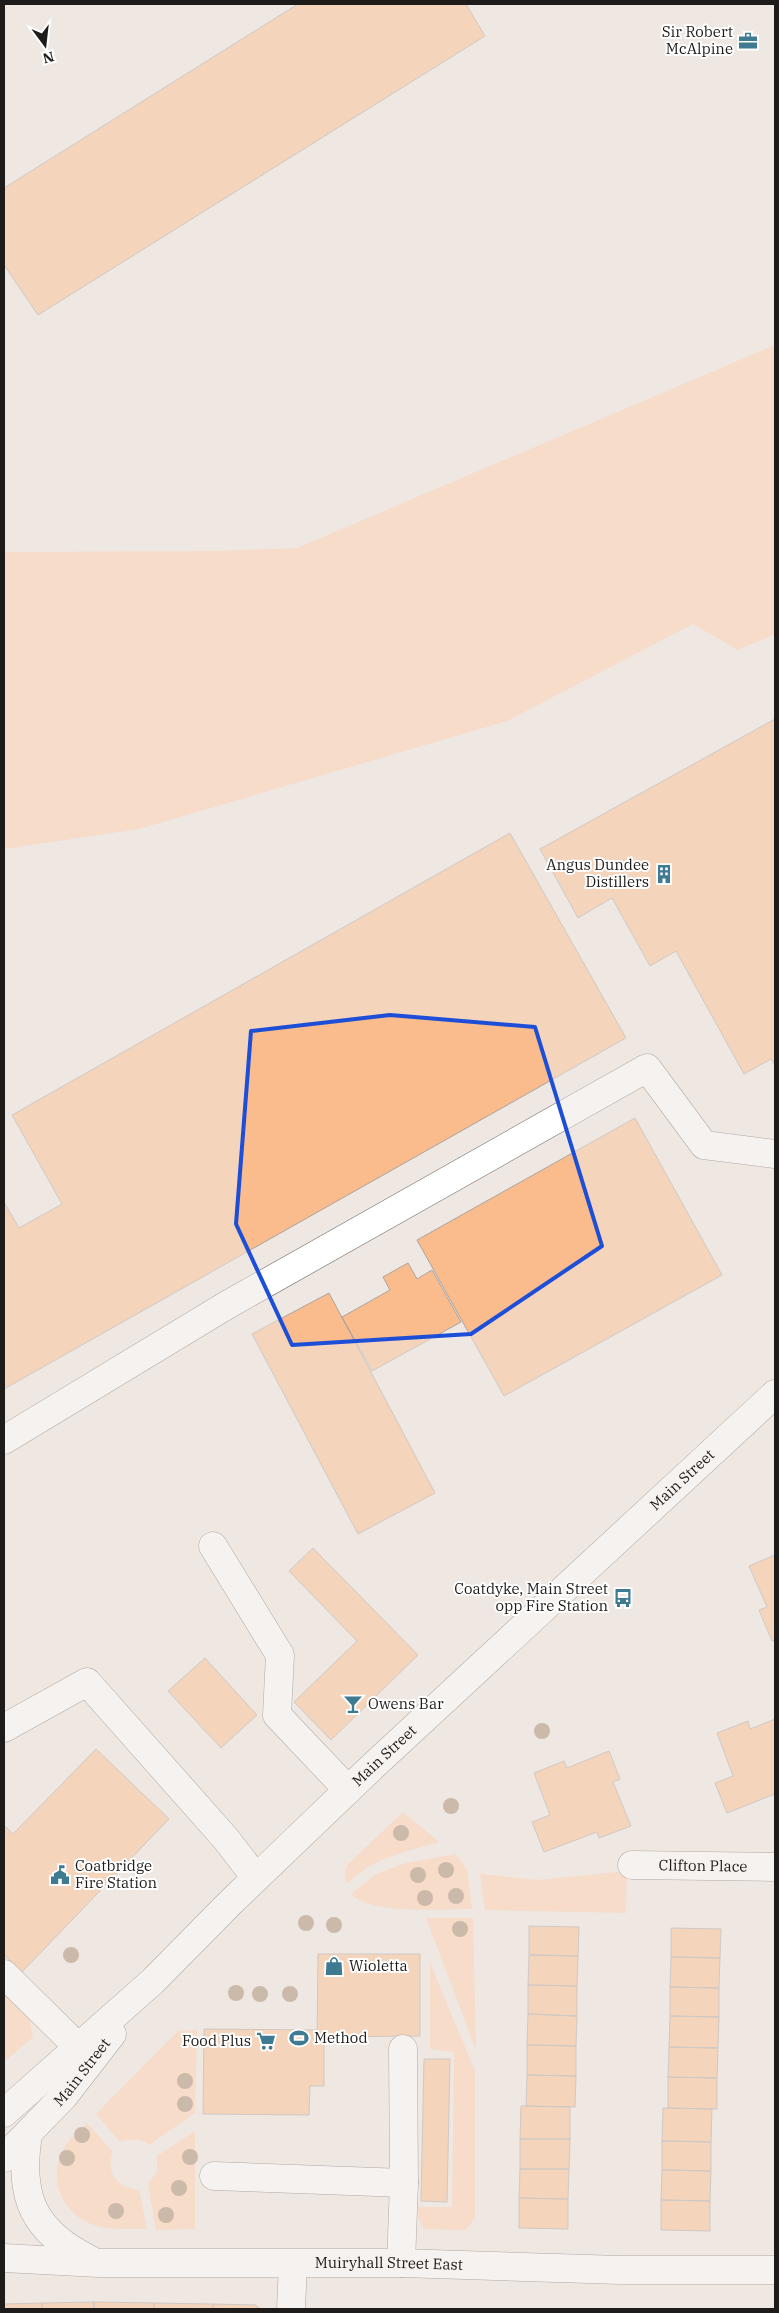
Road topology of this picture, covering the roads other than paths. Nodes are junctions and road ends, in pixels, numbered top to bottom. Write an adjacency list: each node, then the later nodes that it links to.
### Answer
1 (775, 1154): 3 (main road)
2 (775, 1394): 6 (main road, Main Street)
3 (4, 1440)
4 (213, 1546): 6 (main road)
5 (4, 1728): 9 (main road)
6 (348, 1790): 9 (main road, Main Street)
7 (632, 1865): 8 (main road, Clifton Place)
8 (775, 1868)
9 (256, 1878): 11 (main road, Main Street)
10 (4, 1974): 12 (main road)
11 (153, 1981): 12 (main road, Main Street); 15 (main road, Main Street)
12 (78, 2047): 14 (main road, Main Street)
13 (403, 2049): 18 (main road)
14 (4, 2113)
15 (28, 2134): 16 (main road, Main Street); 20 (main road)
16 (4, 2158)
17 (214, 2176): 18 (main road)
18 (404, 2183): 21 (main road)
19 (4, 2258): 20 (main road, Muiryhall Street East)
20 (98, 2263): 22 (main road, Muiryhall Street East)
21 (401, 2263): 22 (main road, Muiryhall Street East); 23 (main road, Muiryhall Street East)
22 (292, 2264): 24 (main road)
23 (775, 2270)
24 (291, 2309)

